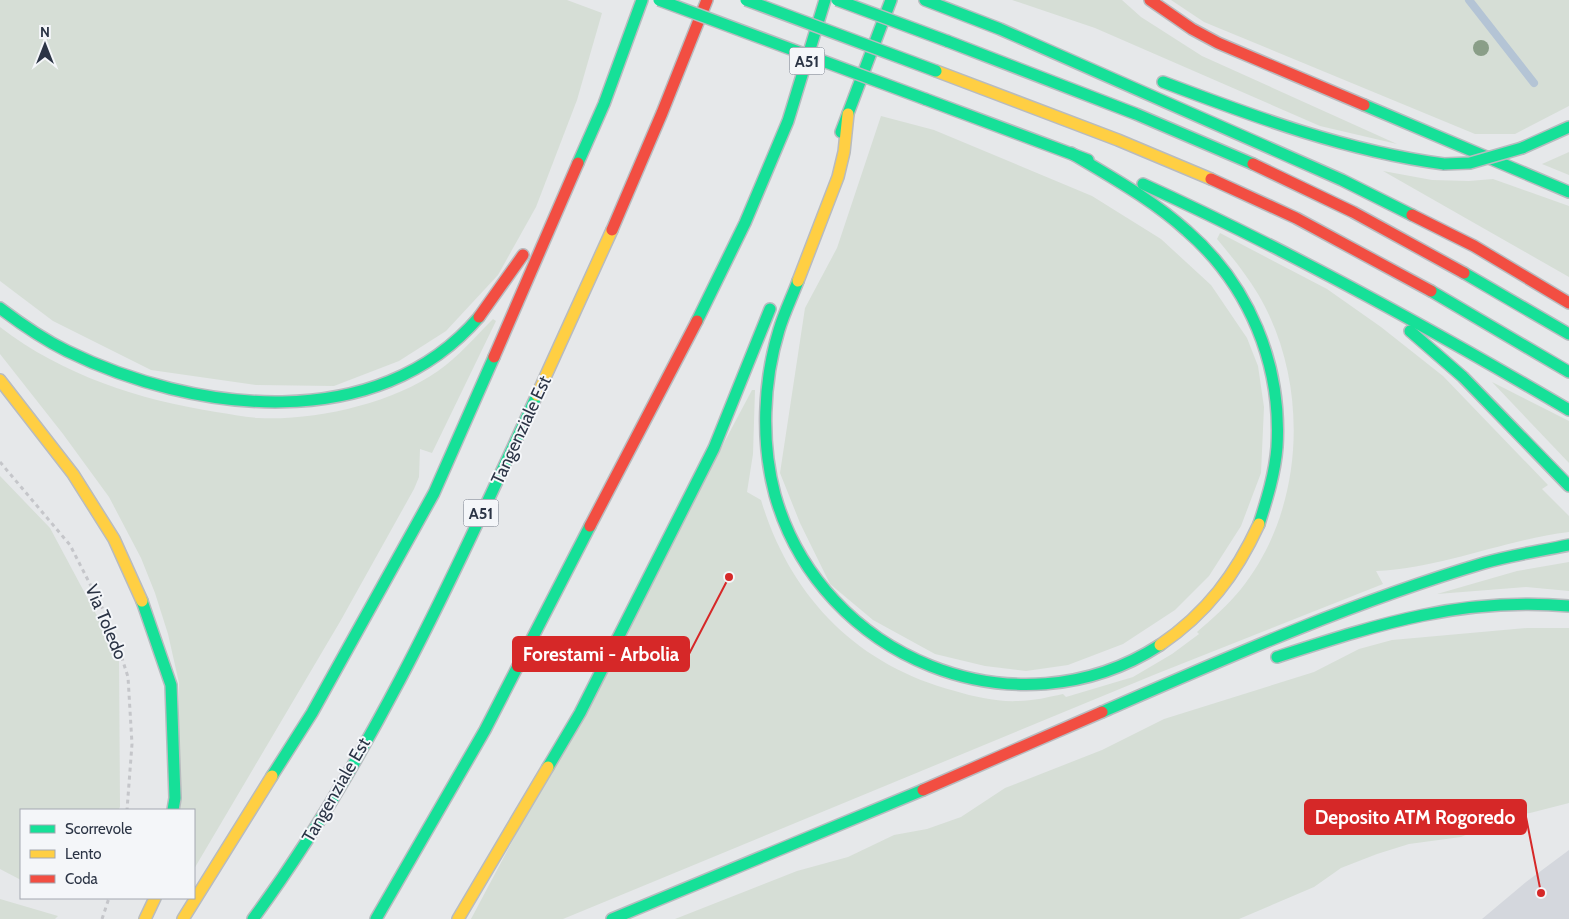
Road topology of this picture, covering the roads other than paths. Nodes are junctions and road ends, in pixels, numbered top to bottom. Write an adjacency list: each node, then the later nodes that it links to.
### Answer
1 (642, 0): 13 (highway)
2 (659, 0): 16 (highway, bridge)
3 (707, 0): 37 (highway, Tangenziale Est / A51)
4 (746, 0): 24 (highway, bridge)
5 (825, 0): 38 (highway, A51)
6 (837, 0): 23 (highway, bridge)
7 (891, 0): 14 (highway)
8 (925, 0): 10 (highway)
9 (1150, 0): 18 (highway)
10 (1000, 29): 11 (highway); 21 (highway)
11 (1083, 53)
12 (1152, 78): 15 (highway, bridge)
13 (604, 104): 22 (highway); 36 (highway)
14 (848, 114): 16 (highway); 17 (highway)
15 (1569, 127)
16 (1071, 153): 19 (highway)
17 (829, 161)
18 (1569, 192)
19 (1326, 271): 26 (highway); 27 (highway)
20 (773, 300): 39 (highway)
21 (1569, 303)
22 (0, 308)
23 (1569, 334)
24 (1569, 372)
25 (0, 380): 33 (highway)
26 (1569, 410)
27 (1569, 486)
28 (1569, 545): 32 (highway)
29 (1569, 606): 30 (highway)
30 (1262, 661)
31 (1070, 739): 32 (highway)
32 (954, 777): 40 (highway)
33 (173, 809)
34 (155, 899): 35 (highway)
35 (145, 919)
36 (183, 919)
37 (253, 919)
38 (376, 919)
39 (458, 919)
40 (612, 919)

